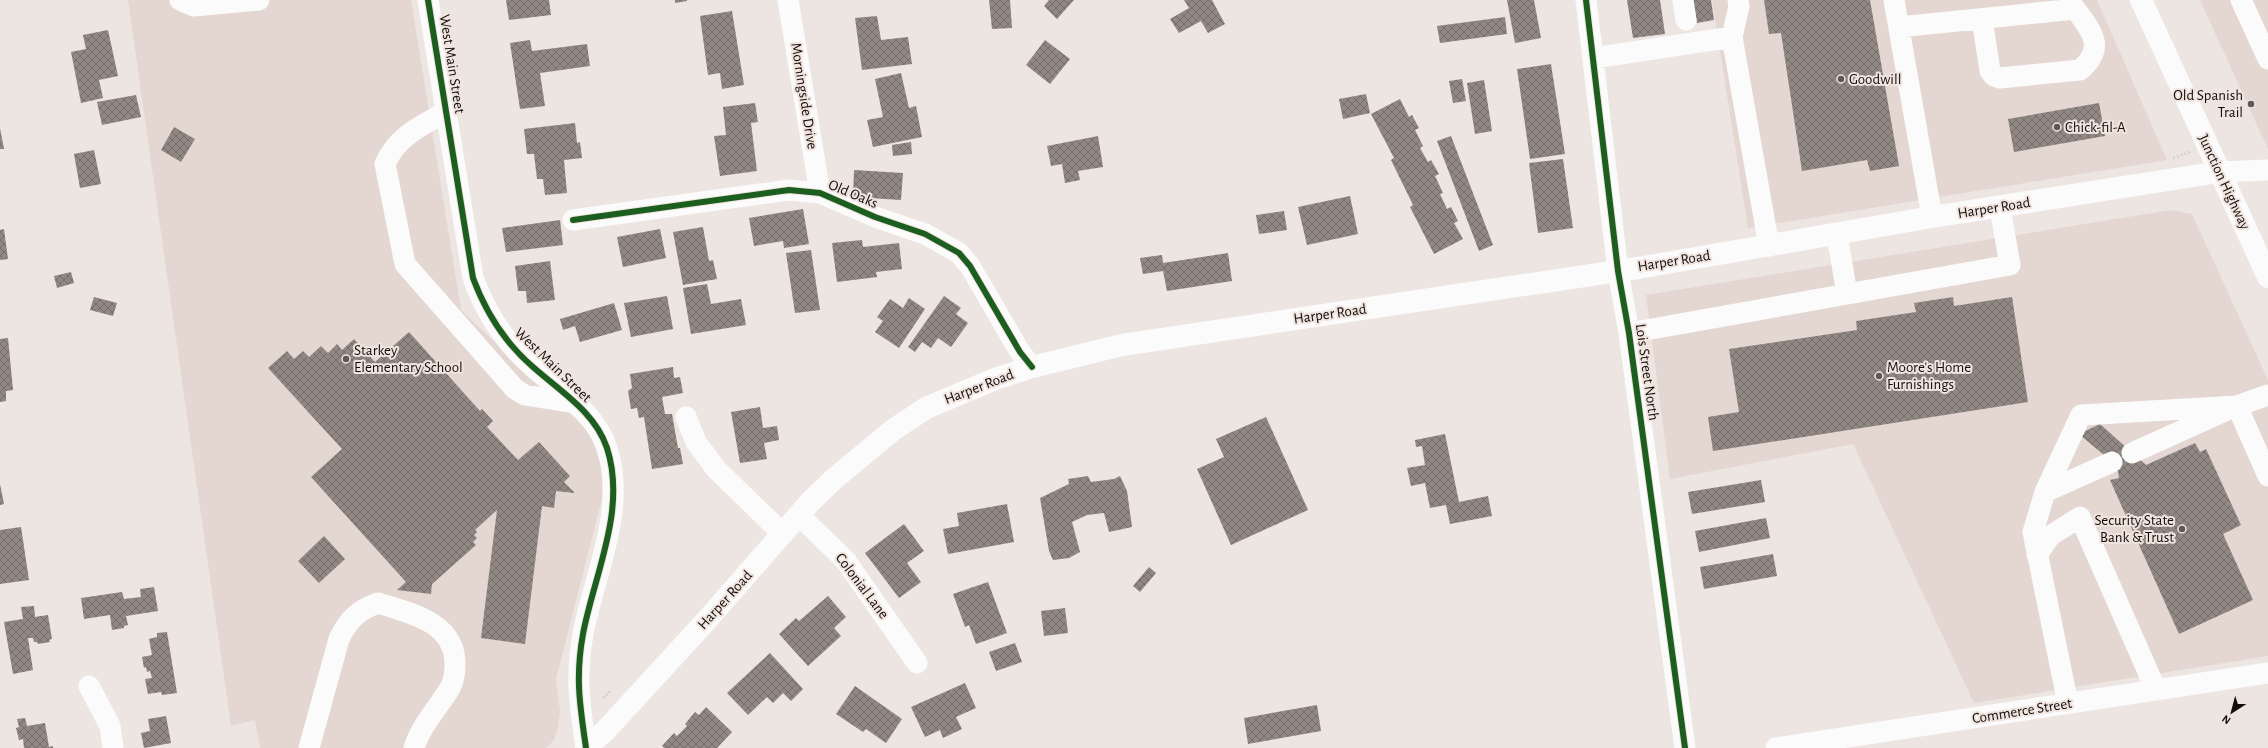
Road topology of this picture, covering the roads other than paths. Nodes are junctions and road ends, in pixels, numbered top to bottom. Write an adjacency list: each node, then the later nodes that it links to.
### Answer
1 (180, 0): 2 (street)
2 (259, 0)
3 (428, 0): 18 (street, West Main Street)
4 (788, 0): 21 (street, Morningside Drive)
5 (1586, 0): 16 (street, Lois Street North)
6 (1683, 0): 13 (street)
7 (1738, 0): 15 (street)
8 (1894, 0): 14 (street)
9 (2141, 0): 20 (main road, Junction Highway)
10 (2241, 0): 17 (street)
11 (2072, 5): 12 (street); 12 (street)
12 (1982, 19): 14 (street)
13 (1686, 20)
14 (1899, 27): 23 (street)
15 (1732, 37): 16 (street); 26 (street)
16 (1594, 58): 27 (street, Lois Street North)
17 (2268, 59)
18 (446, 112): 33 (street, West Main Street); 33 (street)
19 (2268, 170): 20 (street)
20 (2219, 172): 22 (main road, Harper Road); 28 (main road, Junction Highway)
21 (820, 193): 24 (street, Old Oaks); 31 (street, Old Oaks)
22 (2000, 208): 23 (main road, Harper Road); 29 (street)
23 (1932, 218): 25 (main road, Harper Road)
24 (573, 220)
25 (1837, 235): 26 (main road, Harper Road); 29 (street)
26 (1769, 246): 27 (main road, Harper Road)
27 (1618, 271): 30 (street, Lois Street North); 31 (main road, Harper Road)
28 (2268, 277)
29 (1847, 294): 30 (street)
30 (1629, 333): 53 (street, Lois Street North)
31 (1032, 367): 40 (main road, Harper Road)
32 (2268, 395): 34 (street)
33 (575, 402): 52 (street, West Main Street)
34 (2236, 406): 36 (street); 38 (street); 39 (street)
35 (686, 417): 41 (street)
36 (2132, 453)
37 (2112, 462): 39 (street)
38 (2268, 476)
39 (2045, 492): 42 (street)
40 (800, 516): 41 (main road, Harper Road); 43 (street, Colonial Lane)
41 (784, 534): 52 (main road, Harper Road)
42 (2038, 555): 46 (street); 47 (street)
43 (917, 663)
44 (2268, 673): 46 (street, Commerce Street)
45 (89, 686): 49 (street)
46 (2156, 690): 47 (street, Commerce Street)
47 (2068, 704): 48 (street, Commerce Street)
48 (1880, 740): 54 (street, Commerce Street)
49 (113, 748)
50 (309, 748): 51 (street)
51 (414, 748)
52 (586, 748)
53 (1685, 748)
54 (1776, 748)

